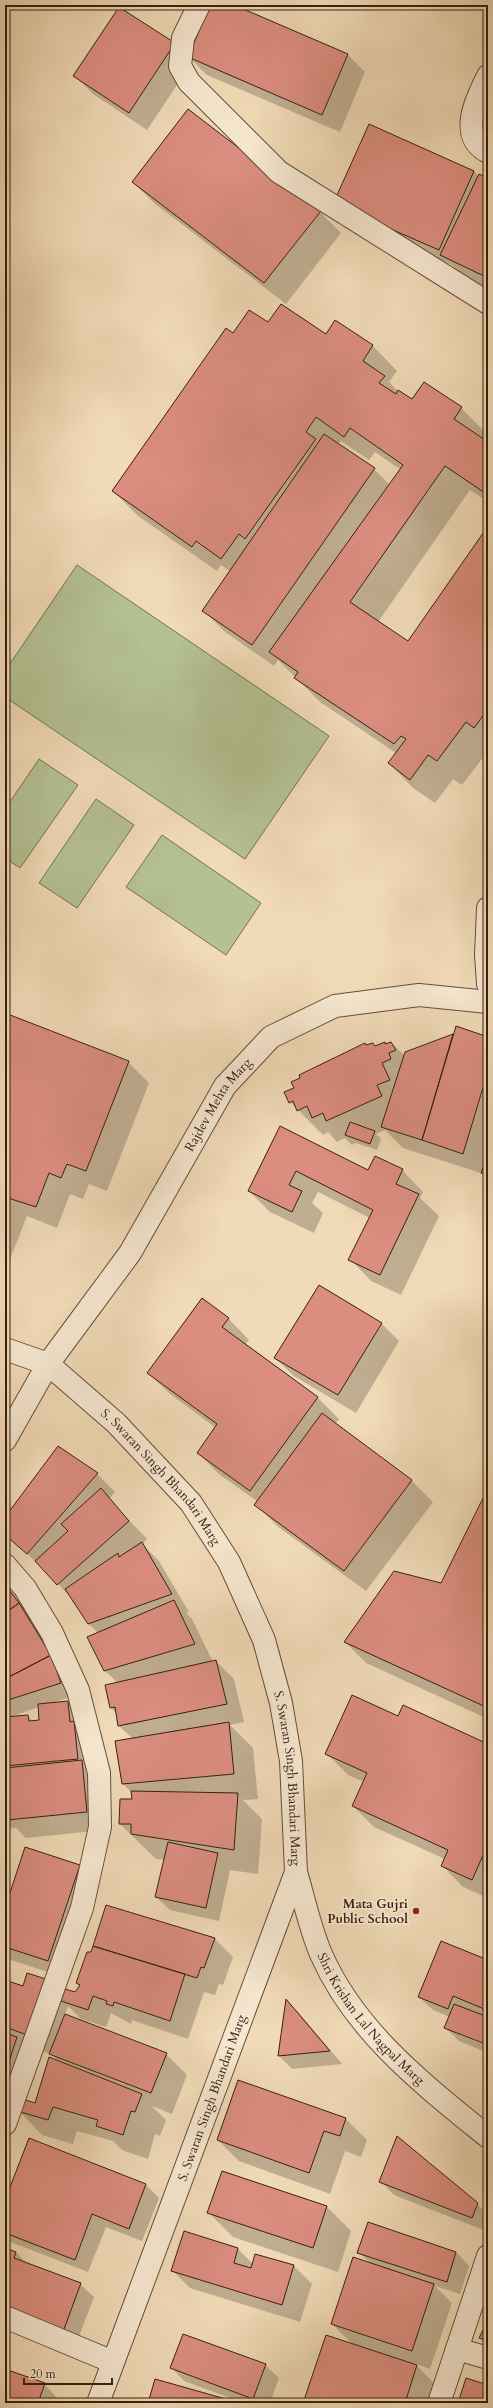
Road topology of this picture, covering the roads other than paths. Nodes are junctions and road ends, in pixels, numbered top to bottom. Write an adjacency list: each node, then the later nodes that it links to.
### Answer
1 (199, 5): 4 (street)
2 (488, 76): 3 (street)
3 (488, 152)
4 (488, 303)
5 (488, 908): 6 (street)
6 (488, 984)
7 (488, 1002): 9 (street, Rajdev Mehta Marg)
8 (5, 1349): 9 (street, S. Swaran Singh Bhandari Marg)
9 (48, 1364): 10 (street, Rajdev Mehta Marg); 12 (street, S. Swaran Singh Bhandari Marg)
10 (5, 1440)
11 (5, 1565): 13 (street)
12 (296, 1872): 14 (street, Shri Krishan Lal Nagpal Marg); 19 (street, S. Swaran Singh Bhandari Marg)
13 (5, 2124)
14 (488, 2137)
15 (488, 2256): 17 (street)
16 (5, 2317): 19 (street)
17 (457, 2349): 18 (street); 21 (street)
18 (488, 2358)
19 (113, 2362): 20 (street, S. Swaran Singh Bhandari Marg)
20 (98, 2403)
21 (439, 2403)

